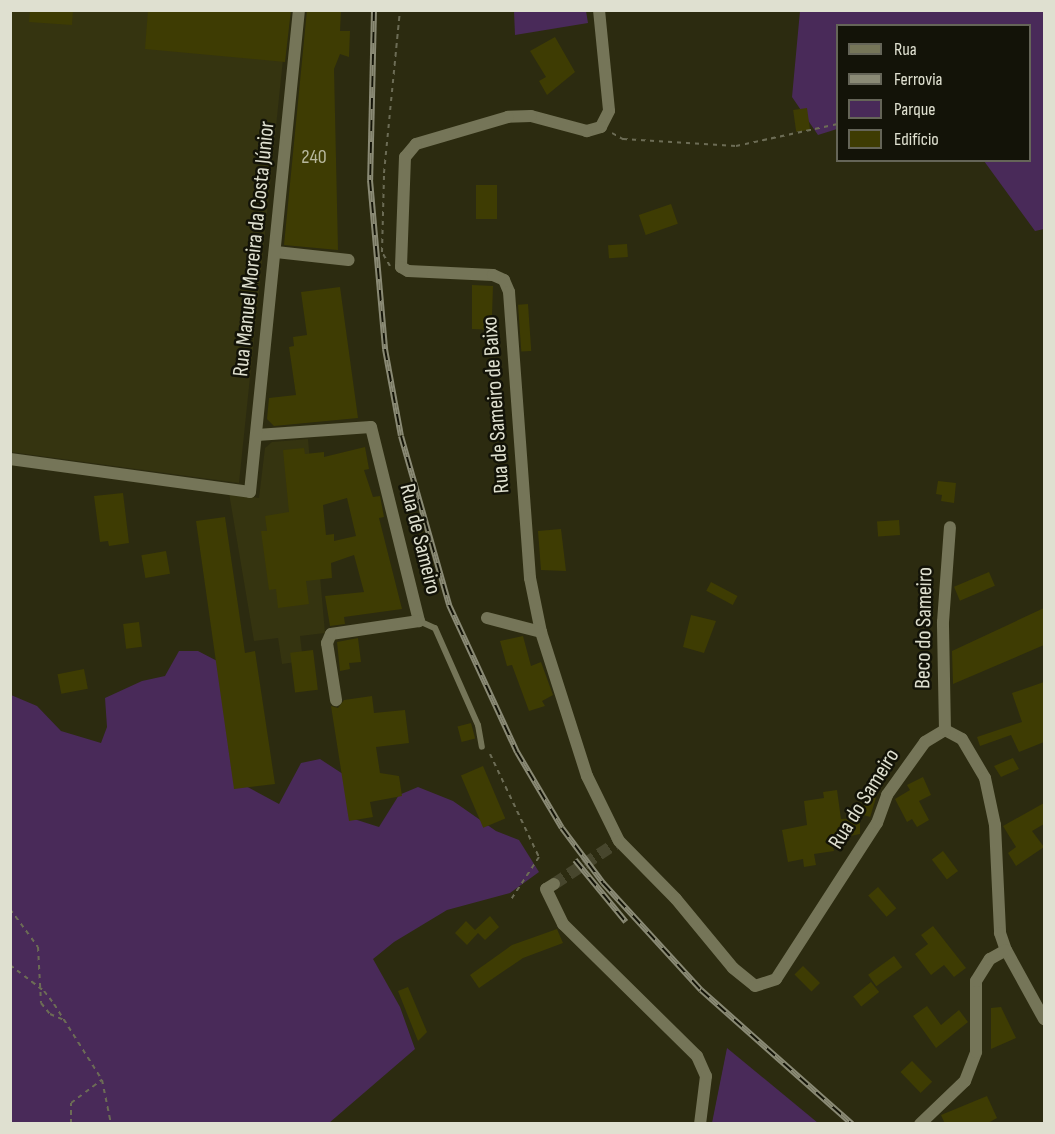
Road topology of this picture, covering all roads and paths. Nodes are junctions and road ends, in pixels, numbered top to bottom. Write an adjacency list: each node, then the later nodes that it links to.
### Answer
1 (299, 10): 6 (street, Rua Manuel Moreira da Costa Júnior)
2 (400, 10): 8 (path)
3 (599, 10): 5 (street)
4 (836, 124): 5 (path)
5 (601, 127): 14 (street, Rua de Sameiro de Baixo)
6 (276, 252): 7 (street); 9 (street, Rua Manuel Moreira da Costa Júnior)
7 (349, 260)
8 (386, 265)
9 (257, 435): 10 (street, Rua Manuel Moreira da Costa Júnior); 13 (street, Rua de Sameiro)
10 (10, 459)
11 (950, 527): 16 (street, Beco do Sameiro)
12 (487, 618): 14 (street)
13 (419, 621): 15 (street, Rua de Sameiro); 17 (lane)
14 (541, 632): 18 (street, Rua de Sameiro de Baixo)
15 (336, 700)
16 (945, 730): 18 (street, Rua do Sameiro); 22 (street)
17 (482, 747): 20 (path)
18 (617, 843)
19 (550, 887): 30 (street)
20 (510, 901)
21 (10, 909): 24 (path)
22 (1006, 950): 25 (street); 31 (street)
23 (10, 965): 24 (path)
24 (40, 988): 26 (path); 26 (path)
25 (1044, 1019)
26 (64, 1020): 27 (path)
27 (102, 1080): 28 (path); 29 (path)
28 (71, 1124)
29 (111, 1124)
30 (700, 1124)
31 (921, 1124)

